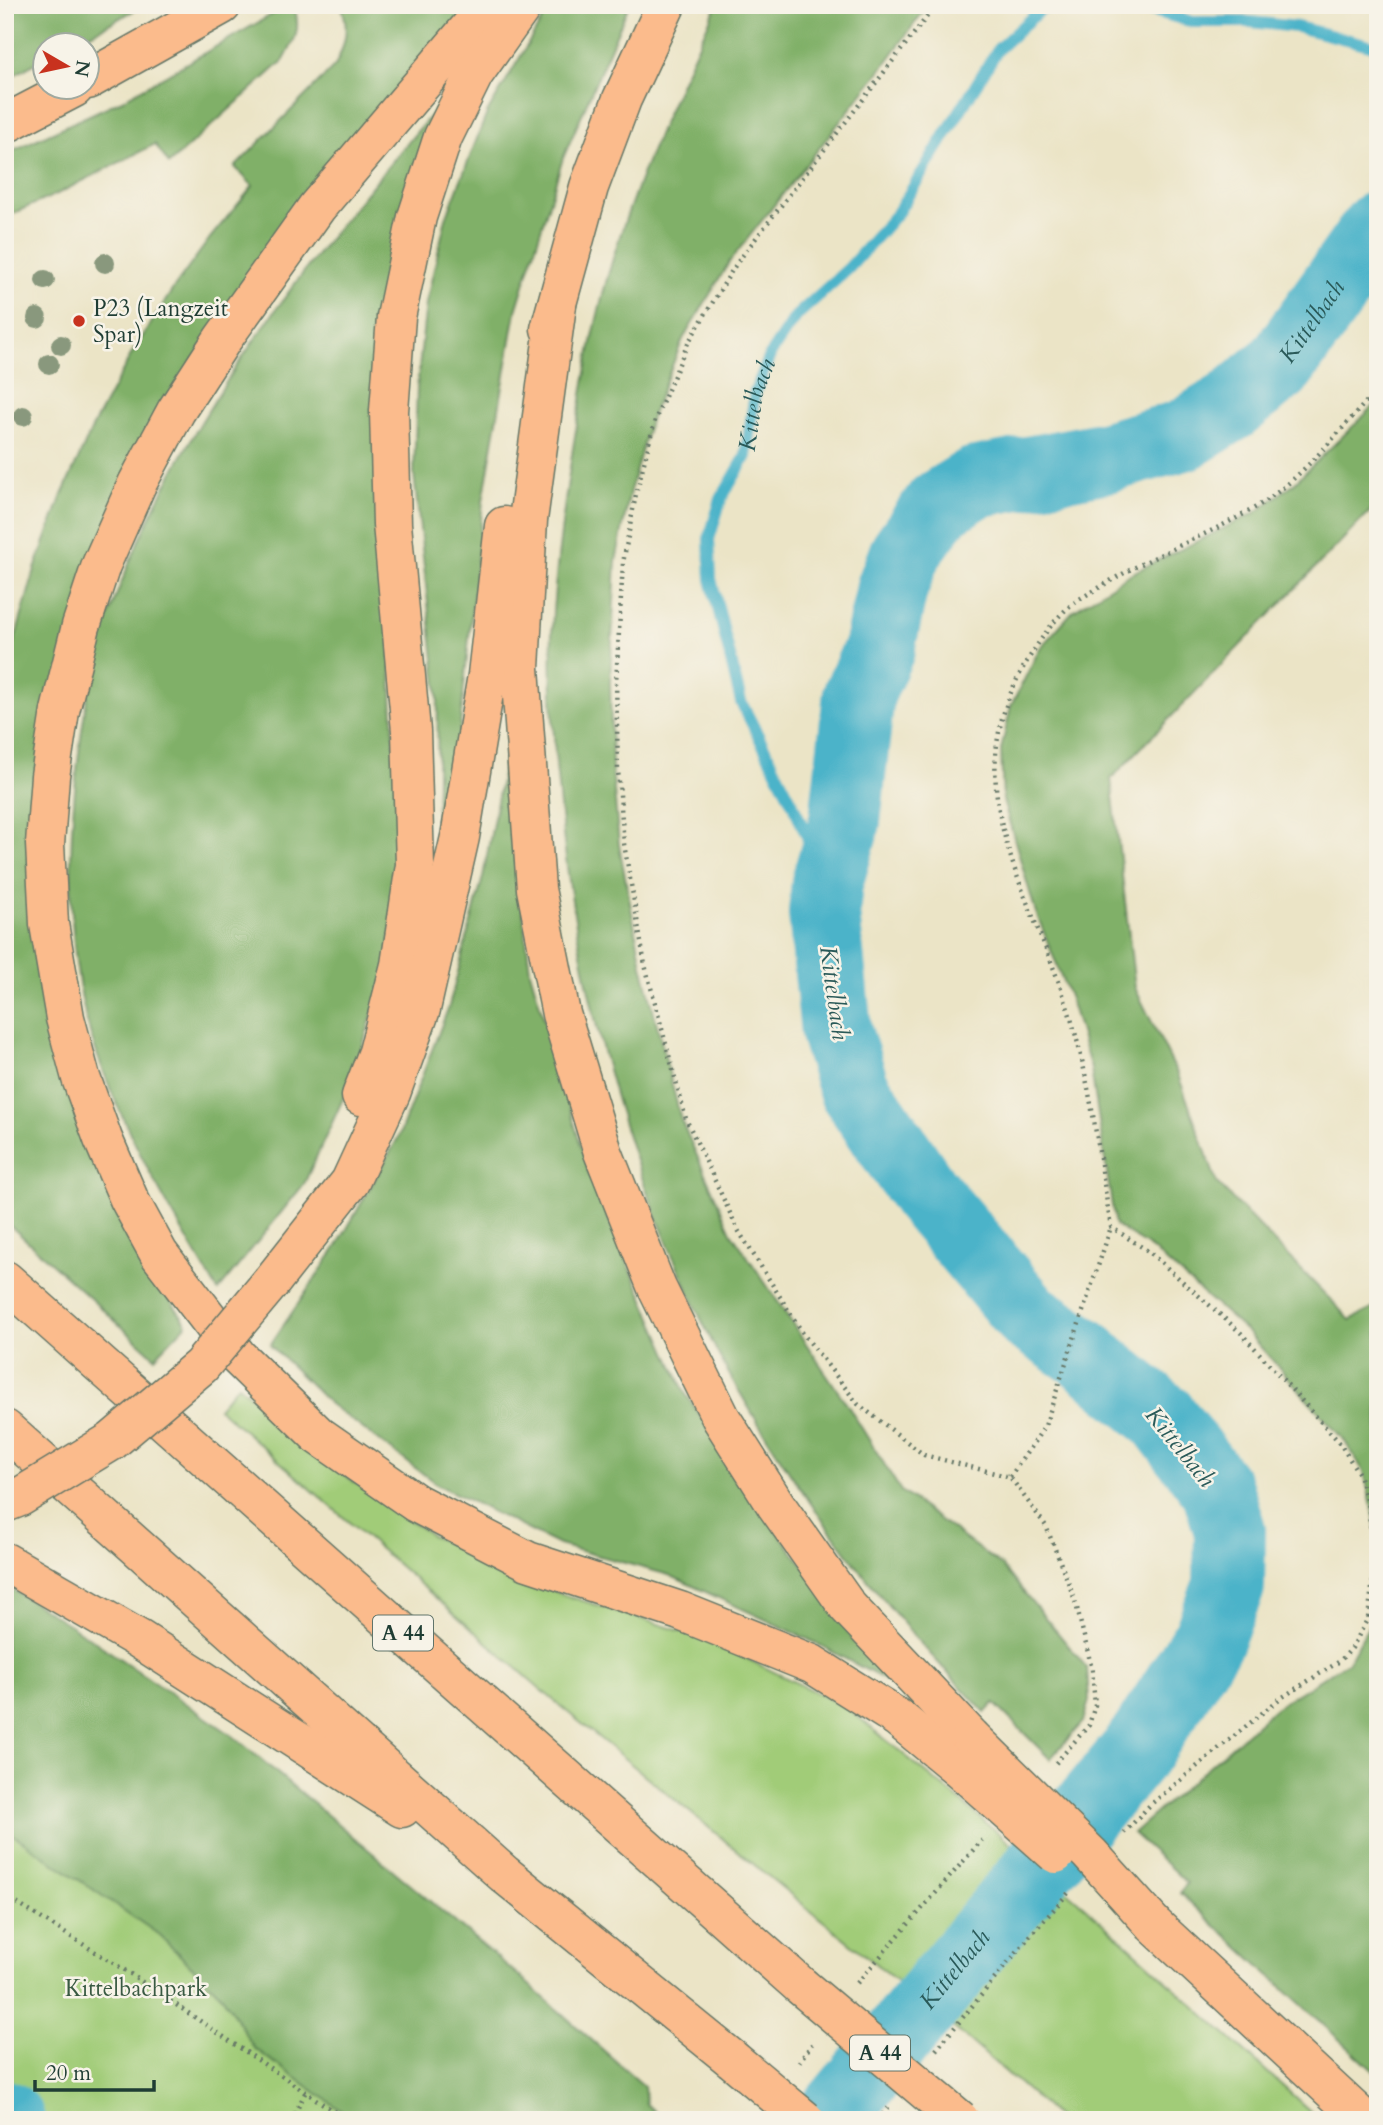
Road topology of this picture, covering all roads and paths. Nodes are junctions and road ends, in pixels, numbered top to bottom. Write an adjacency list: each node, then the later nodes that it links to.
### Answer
1 (222, 5): 6 (highway)
2 (489, 5): 18 (highway)
3 (523, 5): 13 (highway)
4 (666, 5): 9 (highway)
5 (936, 5): 15 (path)
6 (102, 72)
7 (47, 102): 8 (highway)
8 (5, 124)
9 (557, 305): 13 (highway); 18 (highway)
10 (1378, 389): 11 (path)
11 (1111, 1227): 15 (path); 20 (path)
12 (5, 1280): 35 (highway, A 44, bridge)
13 (272, 1281): 16 (highway, bridge)
14 (5, 1429): 22 (highway)
15 (1010, 1477): 19 (path)
16 (5, 1503)
17 (5, 1562): 22 (highway)
18 (965, 1753): 36 (highway, bridge)
19 (1052, 1767)
20 (1122, 1835)
21 (985, 1837): 25 (path)
22 (504, 1874): 33 (highway, bridge)
23 (1076, 1885): 27 (path)
24 (5, 1896): 29 (path)
25 (849, 1993)
26 (819, 2035): 28 (path)
27 (928, 2060)
28 (796, 2067)
29 (306, 2091): 31 (path); 32 (path)
30 (895, 2100): 34 (path)
31 (292, 2120)
32 (347, 2120)
33 (805, 2120)
34 (878, 2120)
35 (960, 2120)
36 (1364, 2120)

